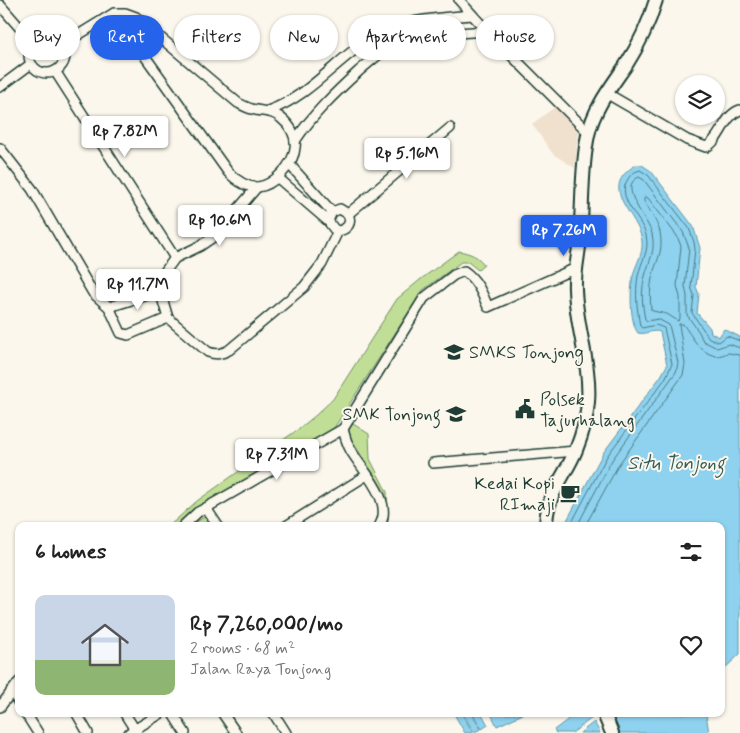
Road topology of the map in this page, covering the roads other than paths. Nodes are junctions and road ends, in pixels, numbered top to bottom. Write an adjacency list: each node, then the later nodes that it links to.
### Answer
1 (459, 0): 5 (street)
2 (656, 0): 16 (main road)
3 (0, 5): 7 (street)
4 (114, 13): 9 (street); 18 (street); 25 (street)
5 (472, 14): 6 (street); 18 (street)
6 (476, 18)
7 (15, 22)
8 (476, 31): 21 (street)
9 (80, 35)
10 (30, 60): 13 (street)
11 (64, 60): 14 (street)
12 (517, 60): 20 (street)
13 (31, 64): 14 (street); 15 (street)
14 (55, 71): 29 (street)
15 (0, 87)
16 (606, 93): 17 (street); 20 (main road)
17 (740, 110)
18 (268, 111): 21 (street)
19 (450, 128): 26 (street)
20 (588, 132): 30 (main road)
21 (295, 141): 23 (street)
22 (0, 148): 32 (street)
23 (290, 165): 24 (street); 27 (street)
24 (278, 178): 25 (street); 27 (street)
25 (257, 187): 29 (street)
26 (348, 214): 27 (street); 28 (street)
27 (330, 216): 28 (street)
28 (338, 231): 33 (street)
29 (175, 258): 31 (street)
30 (576, 268): 34 (street); 35 (main road)
31 (160, 291): 32 (street); 33 (street)
32 (109, 307): 33 (street)
33 (168, 318)
34 (343, 429): 37 (street); 38 (street)
35 (576, 451): 36 (street); 43 (main road)
36 (433, 463)
37 (367, 474): 41 (street); 42 (street)
38 (204, 509): 39 (street); 40 (street)
39 (187, 522)
40 (215, 522)
41 (292, 522)
42 (382, 522)
43 (546, 522)
44 (15, 686): 45 (street)
45 (11, 691): 46 (street); 47 (street)
46 (15, 697)
47 (0, 707)
48 (28, 717): 57 (street)
49 (78, 717): 58 (street)
50 (126, 717): 56 (street)
51 (156, 717): 56 (street)
52 (175, 717): 59 (street)
53 (225, 717): 60 (street)
54 (276, 717): 61 (street)
55 (605, 717): 62 (main road)
56 (134, 732)
57 (38, 733)
58 (88, 733)
59 (184, 733)
60 (236, 733)
61 (286, 733)
62 (612, 733)

